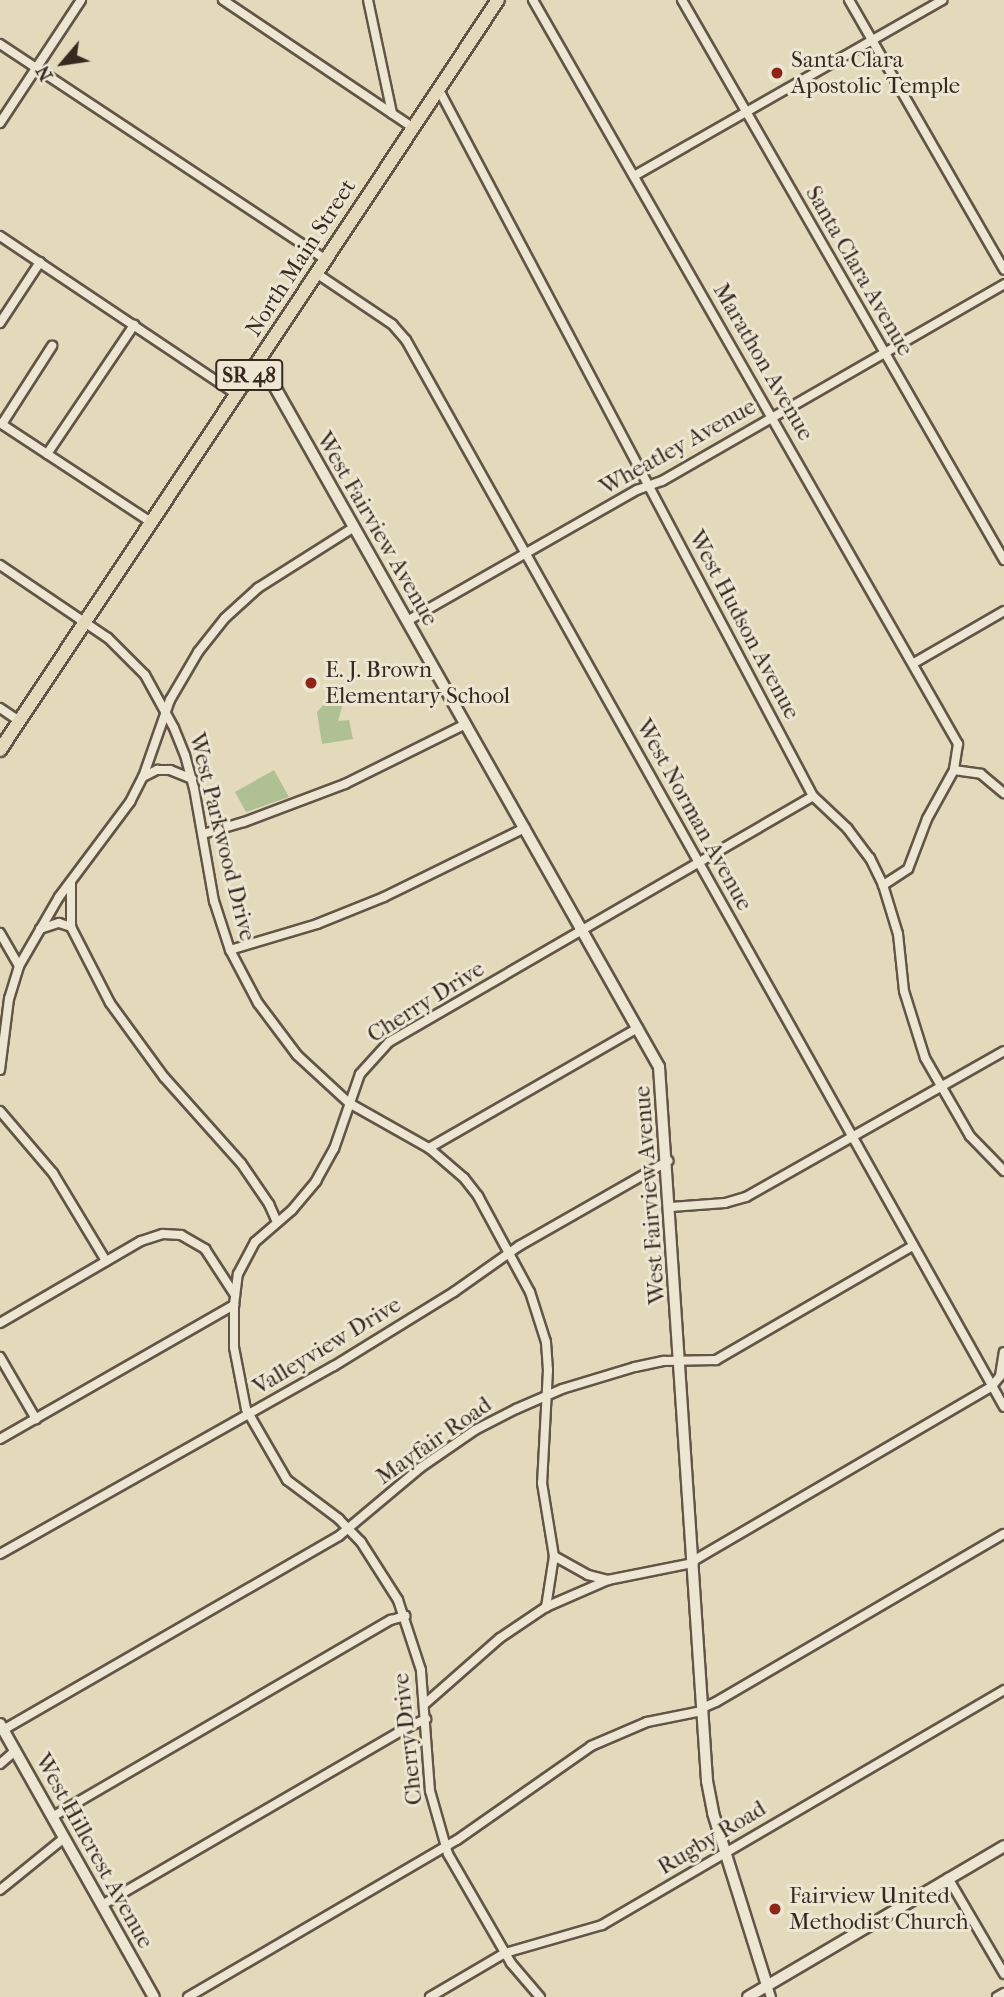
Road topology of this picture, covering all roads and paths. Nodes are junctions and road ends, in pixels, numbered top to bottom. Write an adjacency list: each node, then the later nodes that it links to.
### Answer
1 (81, 0): 11 (street)
2 (223, 0): 14 (street)
3 (368, 0): 14 (street)
4 (498, 0): 12 (main road, North Main Street / SR 48)
5 (533, 0): 17 (street, Marathon Avenue)
6 (682, 0): 13 (street, Santa Clara Avenue)
7 (849, 0): 9 (street)
8 (942, 0): 9 (street)
9 (872, 40): 13 (street); 21 (street)
10 (0, 44): 11 (street)
11 (37, 69): 15 (street); 19 (street)
12 (439, 90): 16 (main road, North Main Street / SR 48); 33 (street, West Hudson Avenue)
13 (746, 112): 17 (street); 27 (street, Santa Clara Avenue)
14 (392, 113): 16 (street)
15 (0, 123)
16 (412, 128): 19 (main road, North Main Street / SR 48)
17 (634, 176): 30 (street, Marathon Avenue)
18 (0, 236): 20 (street)
19 (325, 259): 22 (main road, North Main Street / SR 48)
20 (40, 262): 24 (street); 25 (street)
21 (1004, 270)
22 (316, 273): 28 (main road, North Main Street / SR 48); 36 (street, West Norman Avenue)
23 (1004, 284): 27 (street, Wheatley Avenue)
24 (0, 323)
25 (134, 325): 29 (street); 32 (street)
26 (52, 346): 31 (street)
27 (885, 353): 30 (street, Wheatley Avenue); 37 (street, Santa Clara Avenue)
28 (259, 359): 29 (main road, North Main Street / SR 48); 35 (street, West Fairview Avenue)
29 (236, 394): 34 (main road, North Main Street / SR 48)
30 (772, 417): 33 (street, Wheatley Avenue); 42 (street, Marathon Avenue)
31 (1, 424): 32 (street)
32 (47, 454): 34 (street)
33 (649, 486): 36 (street, Wheatley Avenue); 52 (street, West Hudson Avenue)
34 (151, 522): 41 (main road, North Main Street / SR 48)
35 (354, 527): 40 (street, West Fairview Avenue); 44 (street)
36 (528, 553): 40 (street, Wheatley Avenue); 55 (street, West Norman Avenue)
37 (1004, 560)
38 (0, 565): 41 (street, West Parkwood Drive)
39 (1004, 611): 42 (street)
40 (407, 621): 46 (street, West Fairview Avenue)
41 (85, 622): 44 (street, West Parkwood Drive); 45 (main road, North Main Street / SR 48)
42 (914, 663): 48 (street, Marathon Avenue)
43 (0, 708): 45 (street)
44 (166, 713): 49 (street); 50 (street, West Parkwood Drive)
45 (19, 720): 47 (main road, North Main Street / SR 48)
46 (466, 724): 53 (street, West Fairview Avenue); 54 (street)
47 (0, 750)
48 (954, 770): 51 (street); 57 (street)
49 (143, 777): 50 (street); 56 (street)
50 (191, 779): 54 (street, West Parkwood Drive)
51 (1004, 793)
52 (813, 796): 55 (street, Cherry Drive); 57 (street, West Hudson Avenue)
53 (525, 828): 60 (street, West Fairview Avenue); 62 (street)
54 (203, 834): 62 (street, West Parkwood Drive)
55 (699, 864): 60 (street, Cherry Drive); 70 (street, West Norman Avenue)
56 (71, 883): 58 (street); 59 (street)
57 (883, 885): 67 (street, West Hudson Avenue)
58 (71, 927): 59 (street); 75 (street)
59 (40, 929): 63 (street)
60 (583, 931): 64 (street, West Fairview Avenue); 68 (street, Cherry Drive)
61 (0, 933): 63 (street)
62 (230, 950): 68 (street, West Parkwood Drive)
63 (19, 966): 66 (street)
64 (638, 1028): 71 (street); 72 (street, West Fairview Avenue)
65 (1004, 1051): 67 (street)
66 (0, 1070)
67 (941, 1087): 70 (street); 73 (street, West Hudson Avenue)
68 (349, 1103): 71 (street, West Parkwood Drive); 75 (street, Cherry Drive)
69 (0, 1111): 78 (street)
70 (852, 1138): 74 (street); 76 (street, West Norman Avenue)
71 (429, 1148): 77 (street, West Parkwood Drive)
72 (668, 1161): 74 (street, West Fairview Avenue); 77 (street, Valleyview Drive)
73 (1004, 1171)
74 (671, 1207): 84 (street, West Fairview Avenue)
75 (277, 1222): 79 (street, Cherry Drive)
76 (912, 1246): 84 (street, Mayfair Road); 85 (street, West Norman Avenue)
77 (508, 1252): 86 (street, West Parkwood Drive); 88 (street, Valleyview Drive)
78 (106, 1261): 79 (street); 81 (street)
79 (235, 1295): 80 (street, Cherry Drive)
80 (234, 1305): 88 (street, Cherry Drive); 89 (street)
81 (0, 1323)
82 (1004, 1352): 85 (street)
83 (0, 1357): 89 (street)
84 (679, 1362): 86 (street, Mayfair Road); 95 (street, West Fairview Avenue)
85 (992, 1385): 87 (street, West Norman Avenue); 95 (street)
86 (546, 1396): 91 (street, Mayfair Road); 94 (street, West Parkwood Drive)
87 (1004, 1407)
88 (249, 1414): 91 (street, Cherry Drive); 93 (street, Valleyview Drive)
89 (36, 1419): 90 (street)
90 (0, 1439)
91 (349, 1530): 98 (street, Cherry Drive); 103 (street, Mayfair Road)
92 (1004, 1534): 101 (street)
93 (0, 1554)
94 (554, 1556): 96 (street); 97 (street, West Parkwood Drive)
95 (693, 1562): 96 (street); 101 (street, West Fairview Avenue)
96 (608, 1580): 97 (street)
97 (547, 1607): 100 (street)
98 (405, 1616): 100 (street, Cherry Drive); 106 (street)
99 (1004, 1690): 110 (street, Rugby Road)
100 (426, 1703): 102 (street, Cherry Drive)
101 (702, 1709): 108 (street); 110 (street, West Fairview Avenue)
102 (426, 1719): 108 (street, Cherry Drive); 113 (street)
103 (2, 1727): 104 (street, West Hillcrest Avenue)
104 (15, 1751): 105 (street); 106 (street, West Hillcrest Avenue)
105 (0, 1763)
106 (52, 1817): 107 (street, West Hillcrest Avenue)
107 (64, 1838): 112 (street); 113 (street, West Hillcrest Avenue)
108 (446, 1846): 114 (street, Cherry Drive); 119 (street)
109 (1004, 1846): 111 (street)
110 (726, 1853): 114 (street, Rugby Road); 116 (street, West Fairview Avenue)
111 (948, 1878): 115 (street); 116 (street)
112 (0, 1890)
113 (102, 1905): 118 (street, West Hillcrest Avenue)
114 (505, 1953): 120 (street, Rugby Road); 121 (street, Cherry Drive)
115 (1004, 1974)
116 (767, 1985): 122 (street); 123 (street, West Fairview Avenue)
117 (1004, 1993): 124 (street)
118 (154, 1997)
119 (188, 1997)
120 (430, 1997)
121 (540, 1997)
122 (748, 1997)
123 (771, 1997)
124 (997, 1997)

